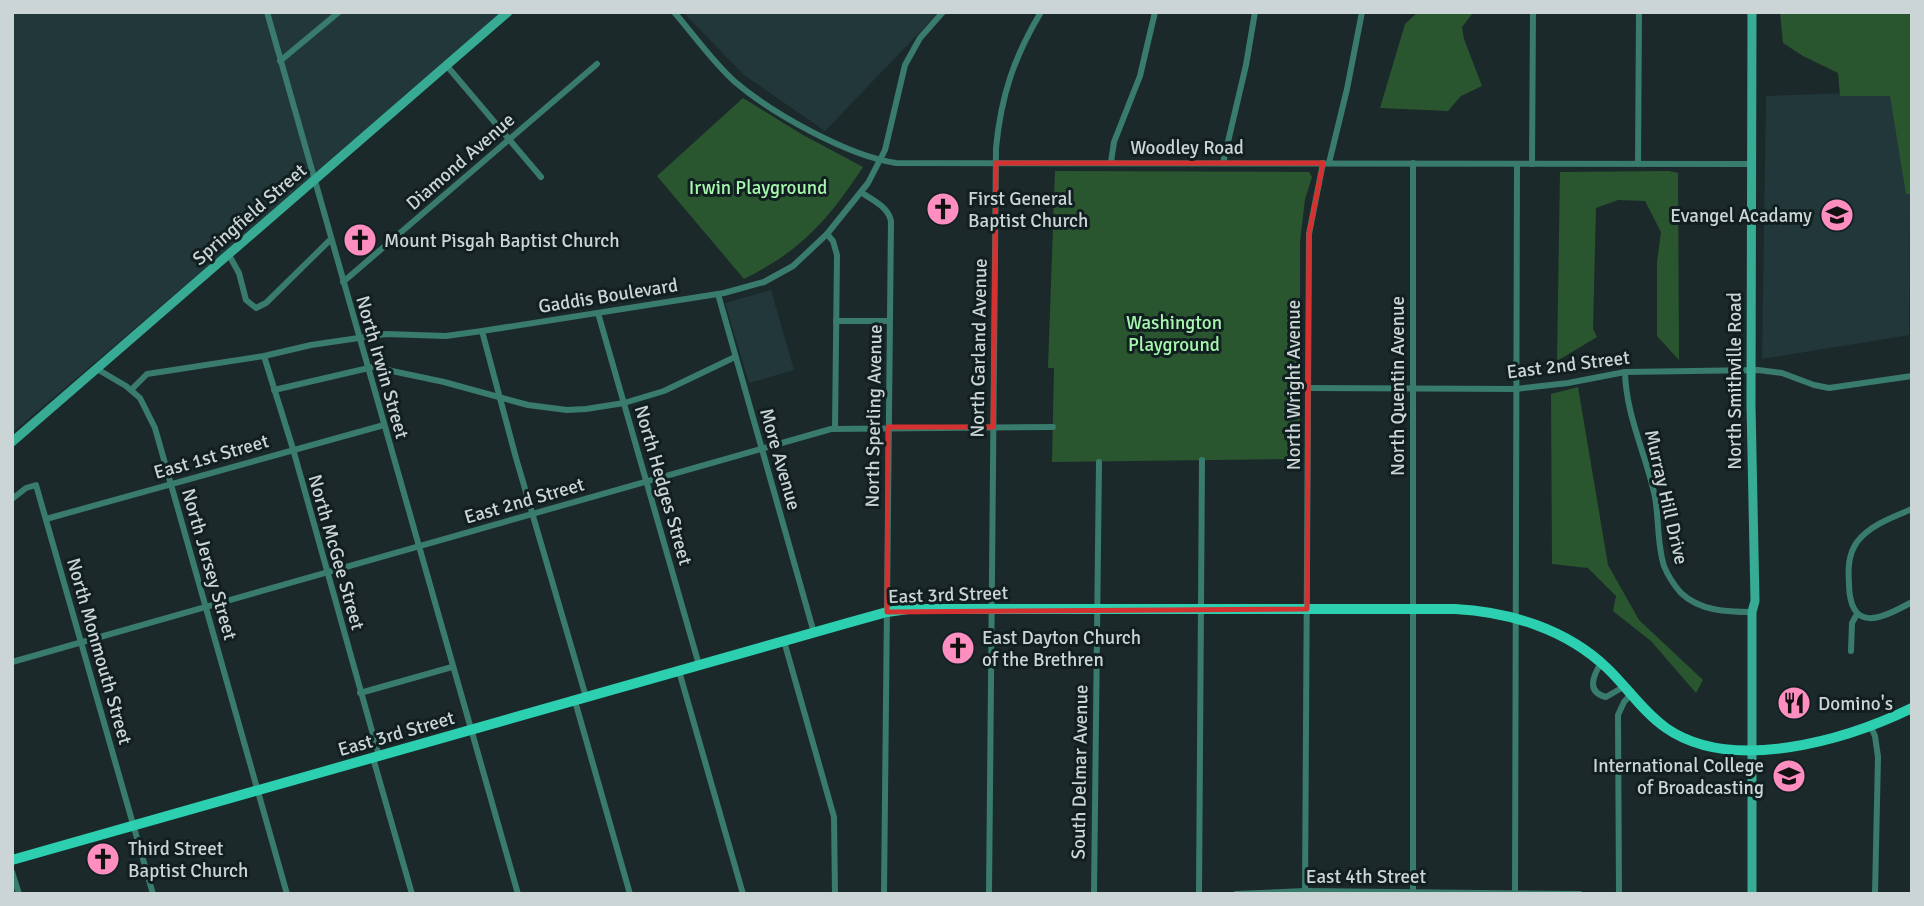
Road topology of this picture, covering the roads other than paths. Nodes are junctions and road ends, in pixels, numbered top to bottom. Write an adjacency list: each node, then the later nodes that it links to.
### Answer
1 (267, 12): 13 (street, North Irwin Street)
2 (339, 12): 13 (street)
3 (508, 12): 15 (main road, Springfield Street)
4 (674, 12): 17 (street, Woodley Road)
5 (943, 12): 17 (street, Gaddis Boulevard)
6 (1041, 12): 19 (street, North Garland Avenue)
7 (1155, 12): 18 (street)
8 (1255, 12): 20 (street)
9 (1362, 12): 21 (street, North Wright Avenue)
10 (1532, 12): 24 (street)
11 (1639, 12): 25 (street)
12 (1752, 12): 26 (main road, North Smithville Road)
13 (279, 61): 28 (street, North Irwin Street)
14 (597, 64): 16 (street, Diamond Avenue)
15 (447, 66): 16 (street); 28 (main road, Springfield Street)
16 (509, 139): 27 (street); 33 (street, Diamond Avenue)
17 (881, 160): 19 (street, Woodley Road); 29 (street, Gaddis Boulevard)
18 (1111, 162): 19 (street, Woodley Road); 20 (street, Woodley Road)
19 (996, 163): 56 (street, North Garland Avenue)
20 (1223, 163): 21 (street, Woodley Road)
21 (1326, 163): 22 (street, Woodley Road); 47 (street, North Wright Avenue)
22 (1413, 163): 23 (street, Woodley Road); 48 (street, North Quentin Avenue)
23 (1517, 164): 24 (street, Woodley Road); 49 (street)
24 (1532, 164): 25 (street, Woodley Road)
25 (1638, 164): 26 (street, Woodley Road)
26 (1751, 164): 44 (main road, North Smithville Road)
27 (541, 177)
28 (313, 181): 31 (street, North Irwin Street); 32 (main road, Springfield Street)
29 (862, 193): 30 (street, Gaddis Boulevard); 37 (street, North Sperling Avenue)
30 (827, 234): 34 (street, Gaddis Boulevard); 36 (street)
31 (330, 240): 32 (street); 33 (street, North Irwin Street)
32 (229, 255): 43 (main road, Springfield Street)
33 (343, 282): 39 (street, North Irwin Street)
34 (718, 294): 35 (street, Gaddis Boulevard); 41 (street, More Avenue)
35 (598, 313): 38 (street, Gaddis Boulevard); 53 (street, North Hedges Street)
36 (836, 321): 37 (street); 58 (street)
37 (890, 321): 55 (street, North Sperling Avenue)
38 (482, 331): 39 (street, Gaddis Boulevard); 52 (street)
39 (359, 337): 40 (street, Gaddis Boulevard); 42 (street, North Irwin Street)
40 (264, 356): 50 (street, Gaddis Boulevard); 51 (street, North McGee Street)
41 (735, 357): 53 (street); 61 (street, More Avenue)
42 (368, 368): 51 (street); 52 (street); 54 (street, North Irwin Street)
43 (97, 369): 50 (street, North Jersey Street); 59 (main road, Springfield Street)
44 (1751, 370): 45 (street, East 2nd Street); 46 (street, East 2nd Street); 80 (main road, North Smithville Road)
45 (1625, 372): 49 (street, East 2nd Street); 80 (street, Murray Hill Drive)
46 (1912, 376)
47 (1308, 388): 48 (street, East 2nd Street); 77 (street, North Wright Avenue)
48 (1413, 388): 49 (street, East 2nd Street); 78 (street, North Quentin Avenue)
49 (1516, 389): 82 (street)
50 (131, 390): 65 (street, North Jersey Street)
51 (274, 390): 60 (street, North McGee Street)
52 (499, 397): 53 (street); 68 (street)
53 (624, 403): 64 (street, North Hedges Street)
54 (384, 425): 60 (street, East 1st Street); 70 (street, North Irwin Street)
55 (888, 427): 56 (street, East 2nd Street); 58 (street, East 2nd Street); 79 (street, North Sperling Avenue)
56 (993, 427): 57 (street, East 2nd Street); 74 (street, North Garland Avenue)
57 (1053, 427)
58 (835, 428): 61 (street, East 2nd Street)
59 (12, 442)
60 (293, 449): 65 (street, East 1st Street); 71 (street, North McGee Street)
61 (761, 449): 64 (street, East 2nd Street); 83 (street, More Avenue)
62 (1202, 460): 76 (street)
63 (1099, 462): 75 (street, South Delmar Avenue)
64 (647, 482): 68 (street, East 2nd Street); 89 (street, North Hedges Street)
65 (171, 484): 69 (street, East 1st Street); 73 (street, North Jersey Street)
66 (12, 499): 69 (street, North Monmouth Street)
67 (1912, 509): 81 (street)
68 (533, 514): 70 (street, East 2nd Street); 94 (street)
69 (46, 519): 85 (street, North Monmouth Street)
70 (418, 547): 71 (street, East 2nd Street); 90 (street, North Irwin Street)
71 (326, 573): 73 (street, East 2nd Street); 93 (street, North McGee Street)
72 (1912, 602): 81 (street)
73 (206, 607): 85 (street, East 2nd Street); 101 (street, North Jersey Street)
74 (992, 609): 75 (main road, East 3rd Street); 79 (main road, East 3rd Street); 117 (street, North Garland Avenue)
75 (1096, 609): 76 (main road, East 3rd Street); 118 (street, South Delmar Avenue)
76 (1202, 609): 77 (main road, East 3rd Street); 119 (street)
77 (1307, 609): 78 (main road, East 3rd Street); 105 (street, North Wright Avenue)
78 (1413, 609): 82 (main road, East 3rd Street); 106 (street, North Quentin Avenue)
79 (887, 612): 83 (main road, East 3rd Street); 116 (street, North Sperling Avenue)
80 (1752, 612): 99 (main road, North Smithville Road)
81 (1857, 614): 86 (street)
82 (1515, 618): 88 (main road, East 3rd Street); 107 (street)
83 (814, 632): 84 (main road, East 3rd Street)
84 (784, 641): 89 (main road, East 3rd Street); 115 (street)
85 (81, 642): 87 (street, East 2nd Street); 102 (street, North Monmouth Street)
86 (1852, 651)
87 (12, 662)
88 (1601, 663): 92 (main road, East 3rd Street); 92 (street)
89 (699, 665): 91 (main road, East 3rd Street)
90 (452, 667): 93 (street); 98 (street, North Irwin Street)
91 (679, 671): 94 (main road, East 3rd Street); 114 (street)
92 (1628, 690): 99 (main road, East 3rd Street); 122 (street)
93 (360, 693): 100 (street, North McGee Street)
94 (586, 697): 95 (main road, East 3rd Street)
95 (575, 701): 98 (main road, East 3rd Street); 113 (street)
96 (1912, 708): 97 (main road, East 3rd Street)
97 (1871, 727): 99 (main road, East 3rd Street); 124 (street)
98 (471, 730): 100 (main road, East 3rd Street); 112 (street, North Irwin Street)
99 (1751, 749): 123 (main road, North Smithville Road)
100 (376, 757): 101 (main road, East 3rd Street); 111 (street, North McGee Street)
101 (258, 790): 102 (main road, East 3rd Street); 110 (street, North Jersey Street)
102 (134, 825): 103 (main road, East 3rd Street); 109 (street, North Monmouth Street)
103 (12, 860)
104 (12, 872): 108 (street)
105 (1305, 892): 106 (street, East 4th Street); 120 (street, East 4th Street)
106 (1413, 892): 107 (street, East 4th Street)
107 (1515, 893): 121 (street, East 4th Street)
108 (19, 894)
109 (153, 894)
110 (287, 894)
111 (412, 894)
112 (518, 894)
113 (630, 894)
114 (743, 894)
115 (835, 894)
116 (884, 894)
117 (989, 894)
118 (1094, 894)
119 (1199, 894)
120 (1236, 894)
121 (1580, 894)
122 (1619, 894)
123 (1752, 894)
124 (1875, 894)

